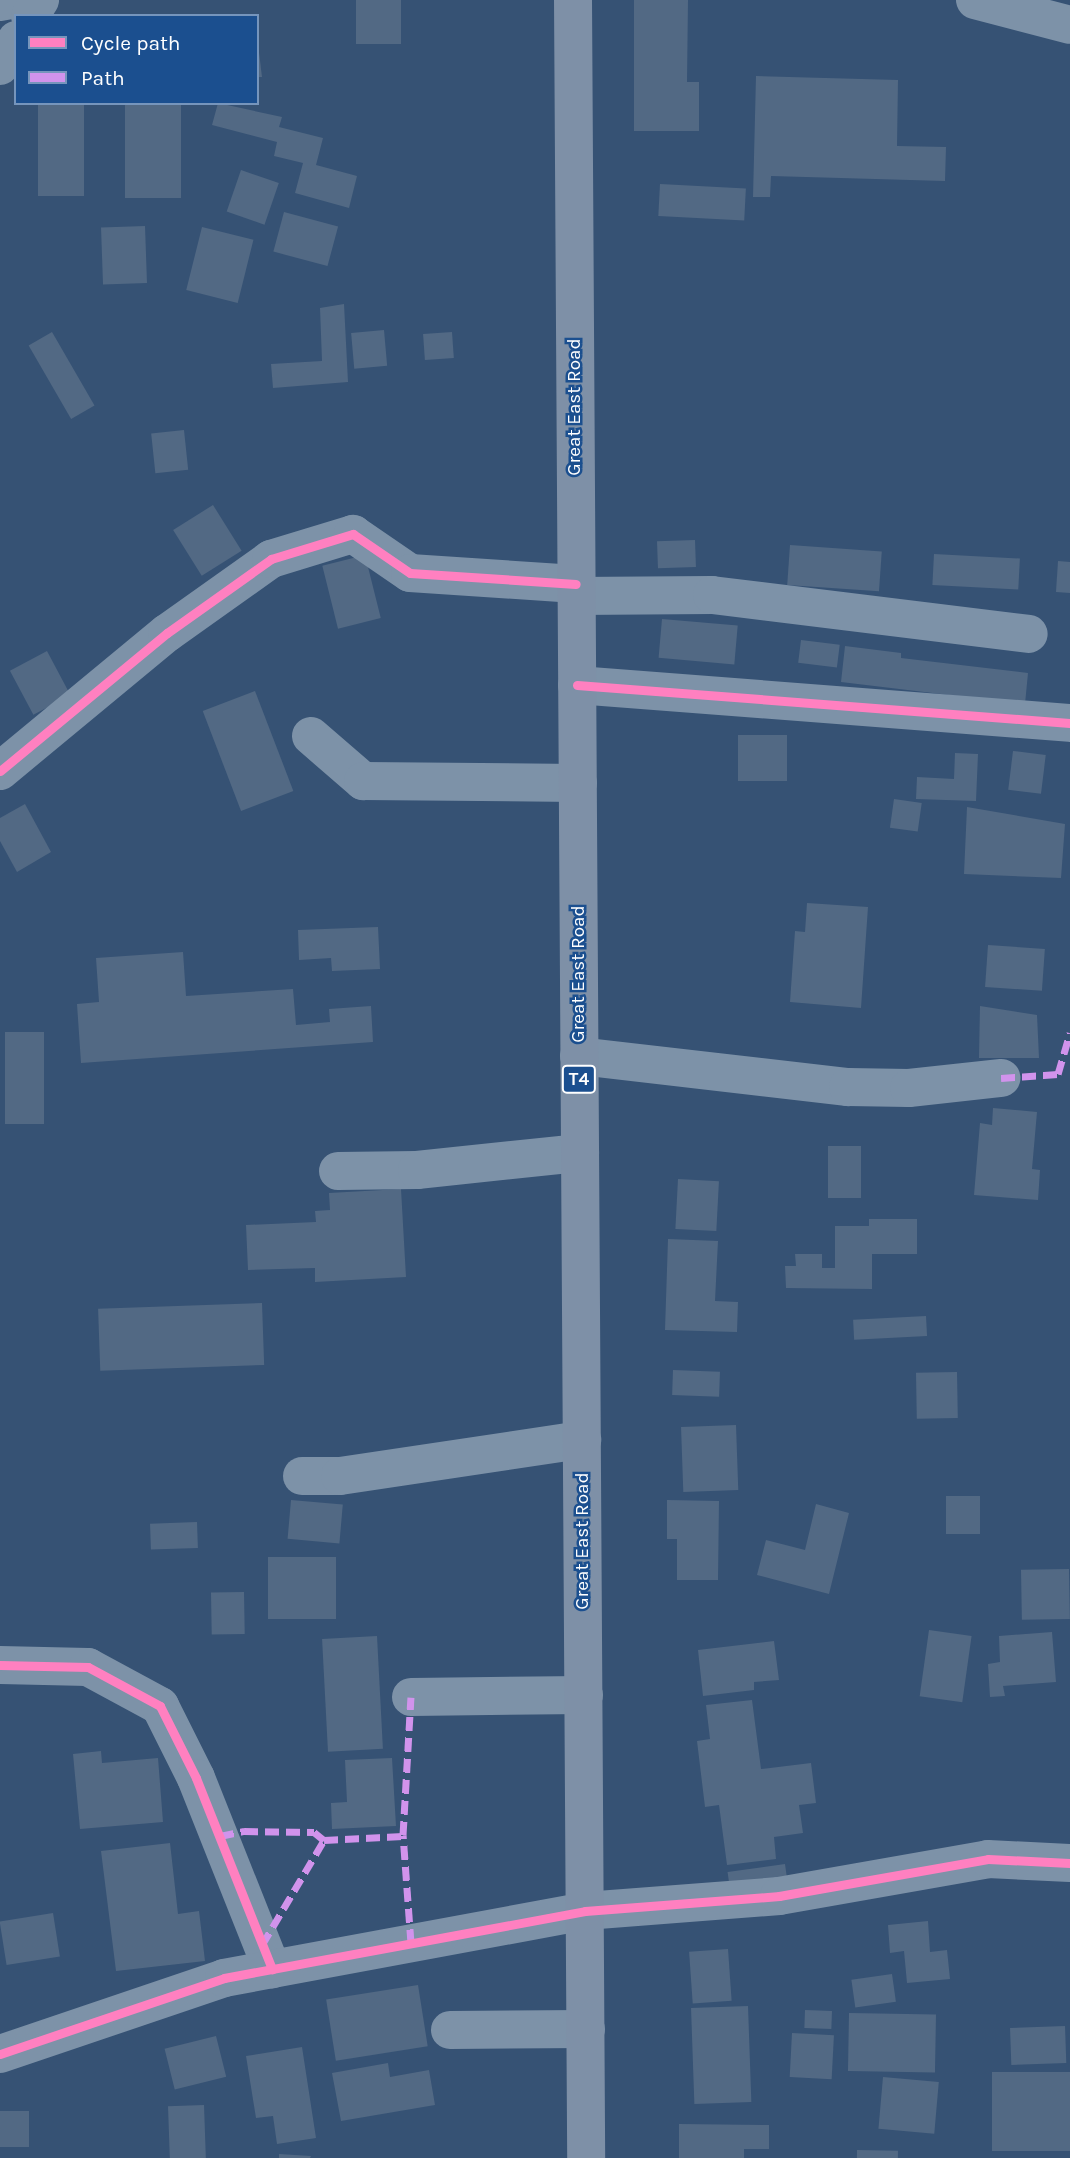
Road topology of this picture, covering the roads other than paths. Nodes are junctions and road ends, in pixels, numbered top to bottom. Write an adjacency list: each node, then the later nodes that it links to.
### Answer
1 (11, 0): 4 (street)
2 (572, 0): 8 (highway, Great East Road / T4)
3 (975, 0): 5 (street)
4 (0, 2)
5 (1070, 25)
6 (14, 43): 7 (street)
7 (0, 66)
8 (576, 590): 9 (street); 10 (highway, Great East Road / T4); 13 (street)
9 (1029, 634)
10 (577, 685): 11 (street); 14 (highway, Great East Road / T4)
11 (1070, 723)
12 (311, 736): 14 (street)
13 (0, 771)
14 (578, 783): 15 (highway, Great East Road / T4)
15 (579, 1056): 16 (street); 17 (highway, Great East Road / T4)
16 (1001, 1078)
17 (580, 1153): 18 (street); 19 (highway, Great East Road / T4)
18 (338, 1171)
19 (582, 1440): 20 (street); 22 (highway, Great East Road / T4)
20 (302, 1476)
21 (0, 1665): 26 (street)
22 (584, 1695): 23 (street); 25 (highway, Great East Road / T4)
23 (411, 1697)
24 (1070, 1863): 25 (street)
25 (585, 1911): 26 (street); 27 (highway, Great East Road / T4)
26 (272, 1969): 29 (street)
27 (586, 2029): 28 (street); 30 (highway, Great East Road / T4)
28 (450, 2030)
29 (0, 2054)
30 (586, 2158)

